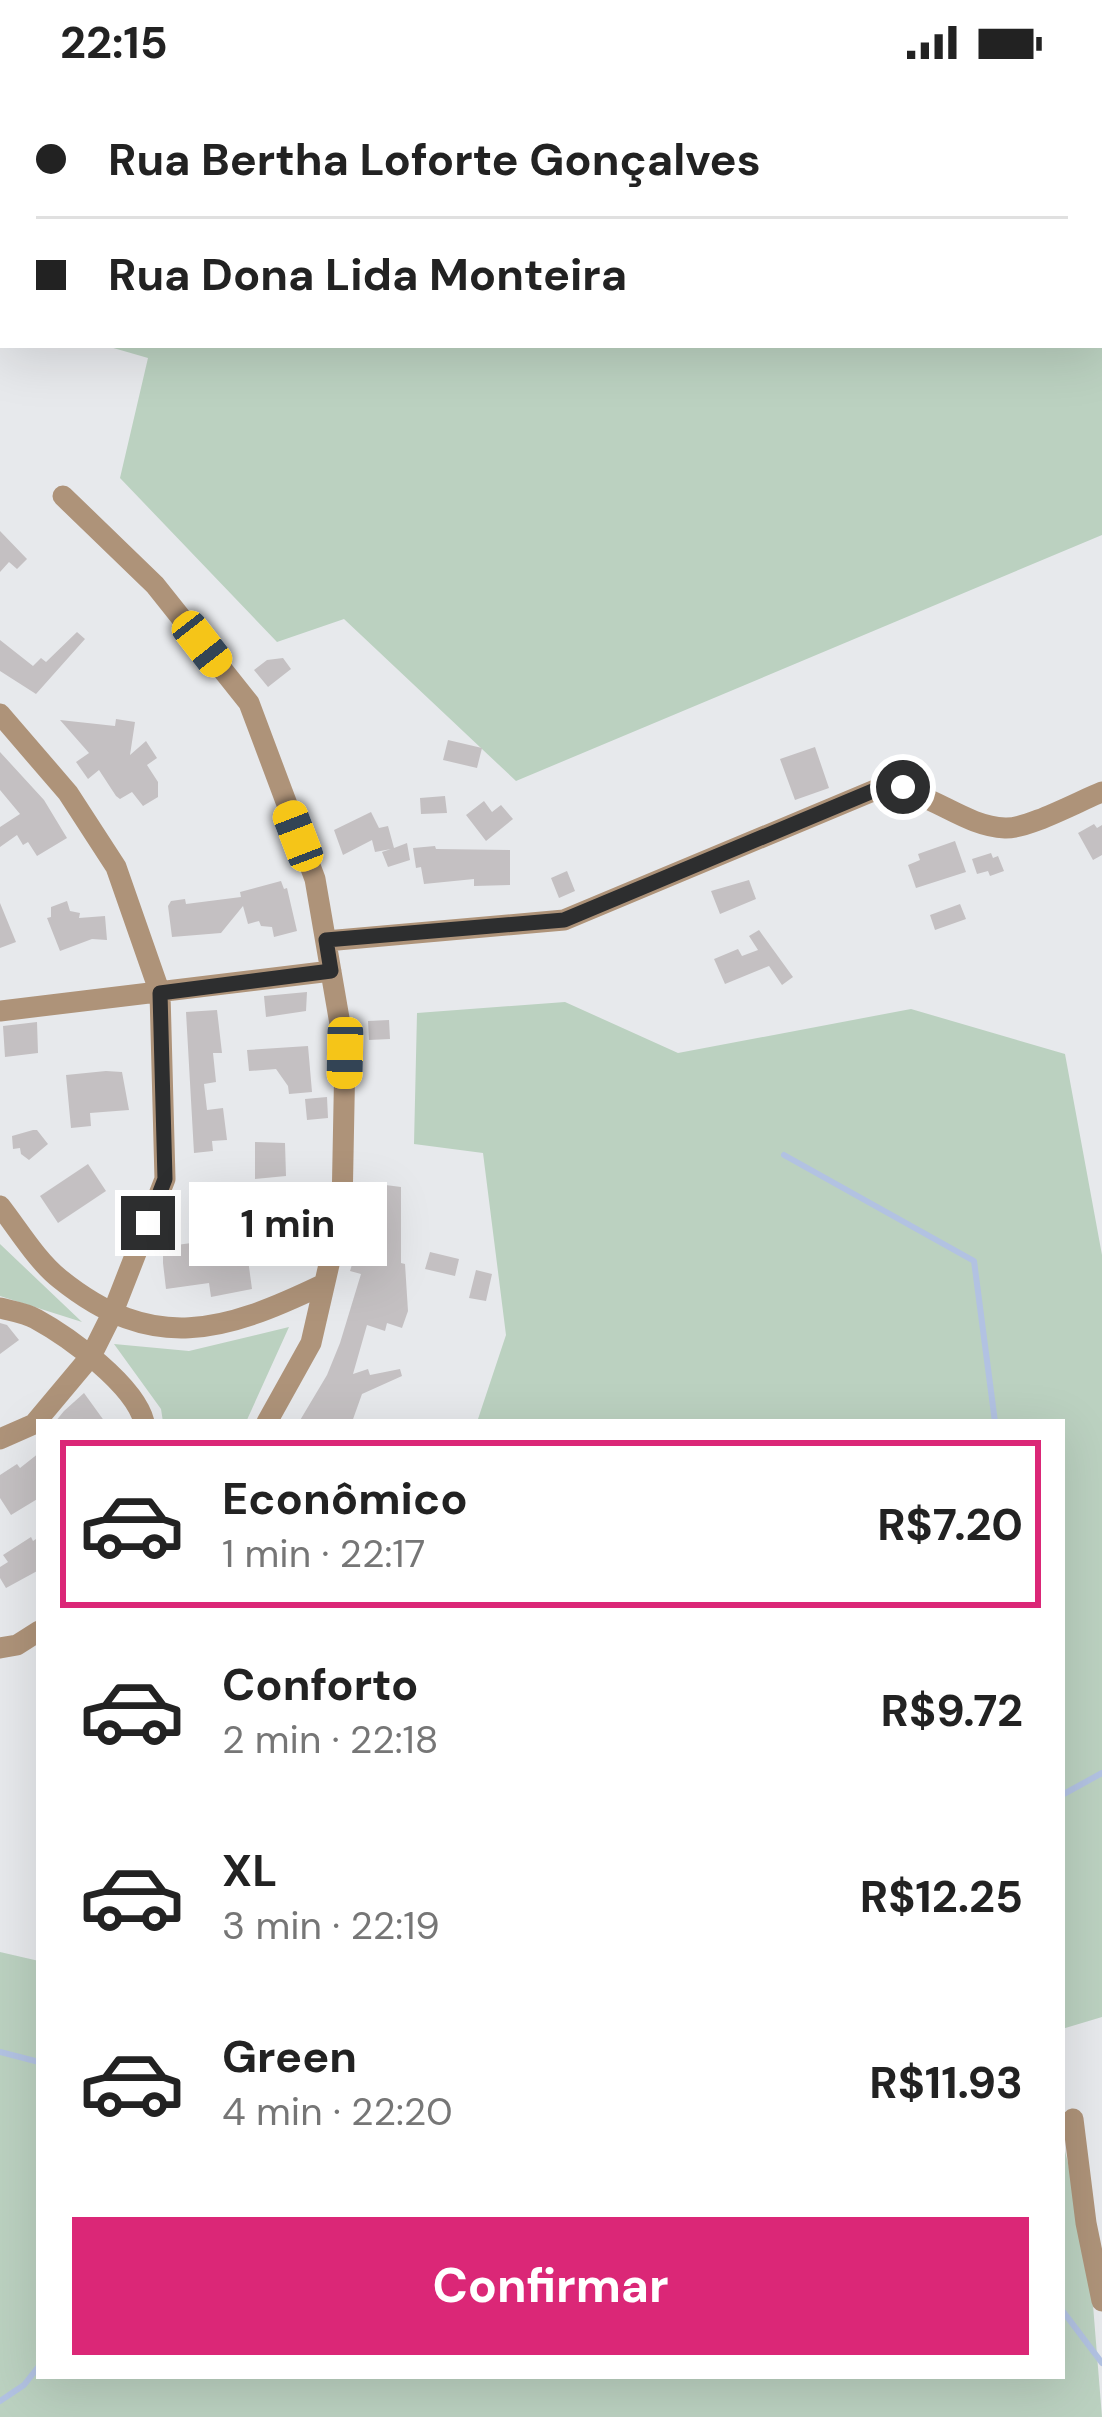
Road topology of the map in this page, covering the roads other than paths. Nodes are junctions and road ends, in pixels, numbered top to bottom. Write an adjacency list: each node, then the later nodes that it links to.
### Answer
1 (64, 496): 4 (street)
2 (0, 714): 6 (street)
3 (1102, 792): 4 (street)
4 (326, 940): 5 (street)
5 (331, 971): 6 (street); 9 (street)
6 (160, 993): 7 (street); 11 (street)
7 (0, 1011)
8 (0, 1206): 11 (street)
9 (322, 1285): 11 (street); 15 (street)
10 (0, 1308): 12 (street)
11 (113, 1312): 12 (street)
12 (91, 1356): 13 (street); 14 (street)
13 (38, 1419)
14 (142, 1419)
15 (269, 1419)
16 (36, 1422): 17 (street)
17 (0, 1439)
18 (36, 1633): 19 (street)
19 (0, 1648)
20 (1073, 2120): 21 (street)
21 (1102, 2301)

